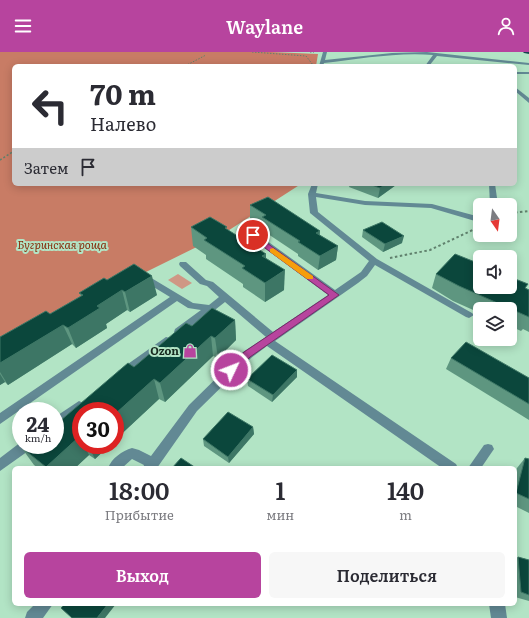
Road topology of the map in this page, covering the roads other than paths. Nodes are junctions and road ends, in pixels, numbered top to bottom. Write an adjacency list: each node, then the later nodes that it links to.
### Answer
1 (325, 52): 6 (street)
2 (526, 52): 3 (main road)
3 (529, 52)
4 (436, 54): 5 (street); 6 (street); 7 (street)
5 (482, 59): 8 (street); 9 (street)
6 (321, 64)
7 (428, 64)
8 (488, 64)
9 (529, 64)
10 (517, 73): 11 (street)
11 (529, 73)
12 (517, 89): 14 (street)
13 (517, 90): 15 (street)
14 (523, 90)
15 (529, 101)
16 (314, 186): 18 (street)
17 (492, 186): 19 (street)
18 (312, 194): 20 (street); 22 (street)
19 (493, 198)
20 (473, 218)
21 (242, 227): 25 (street)
22 (374, 261): 25 (street); 29 (street)
23 (183, 264): 27 (street)
24 (150, 281): 26 (street)
25 (335, 295): 30 (street)
26 (177, 297): 28 (street); 34 (street)
27 (226, 297): 28 (street); 30 (street)
28 (211, 308): 31 (street)
29 (469, 315)
30 (269, 339): 39 (street); 40 (street)
31 (111, 382)
32 (86, 401): 33 (street)
33 (64, 417)
34 (0, 419)
35 (488, 449): 41 (street)
36 (15, 454): 37 (street)
37 (0, 465)
38 (116, 466): 39 (street)
39 (150, 466)
40 (449, 466)
41 (475, 466)
42 (43, 606): 44 (street)
43 (497, 606): 45 (street)
44 (33, 618)
45 (498, 618)

